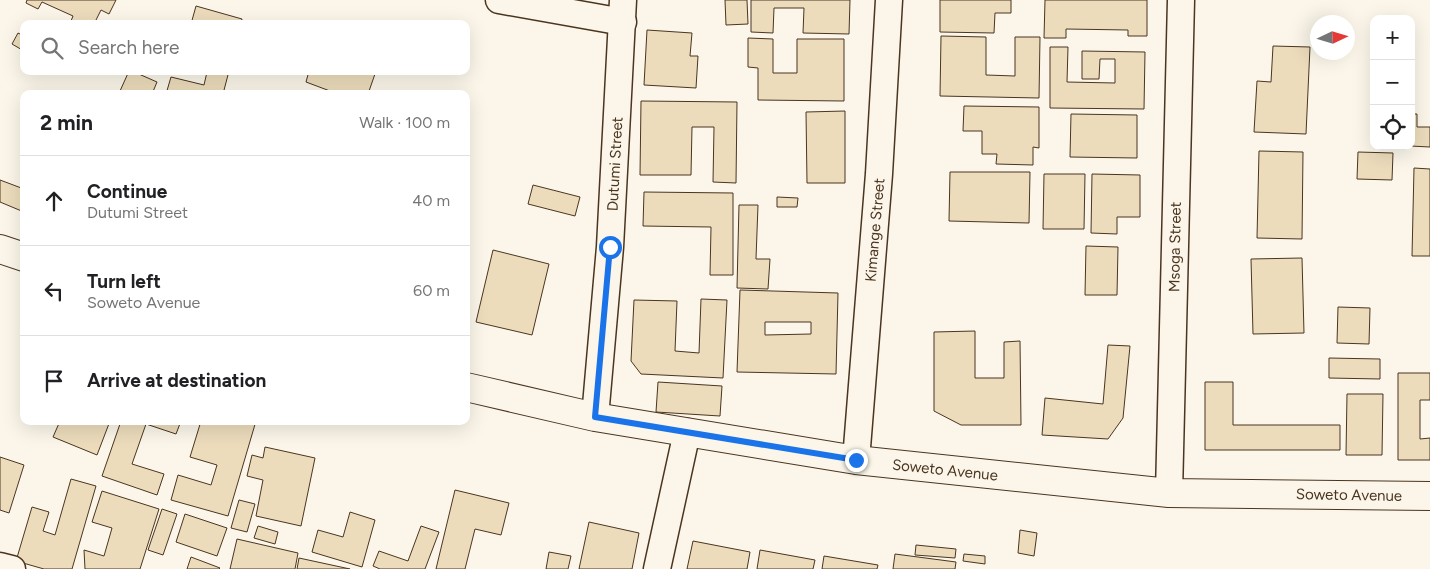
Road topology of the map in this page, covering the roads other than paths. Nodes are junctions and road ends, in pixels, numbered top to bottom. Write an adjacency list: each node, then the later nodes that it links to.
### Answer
1 (500, 0): 4 (street)
2 (889, 0): 10 (street, Kimange Street)
3 (1181, 0): 11 (street, Msoga Street)
4 (623, 11): 8 (street, Dutumi Street)
5 (0, 249): 6 (street)
6 (20, 256)
7 (470, 388): 8 (street, Soweto Avenue)
8 (595, 417): 9 (street, Soweto Avenue)
9 (687, 432): 10 (street, Soweto Avenue); 15 (street)
10 (856, 460): 11 (street, Soweto Avenue)
11 (1169, 493): 12 (street, Soweto Avenue)
12 (1430, 496)
13 (0, 566): 14 (street)
14 (12, 569)
15 (657, 569)

